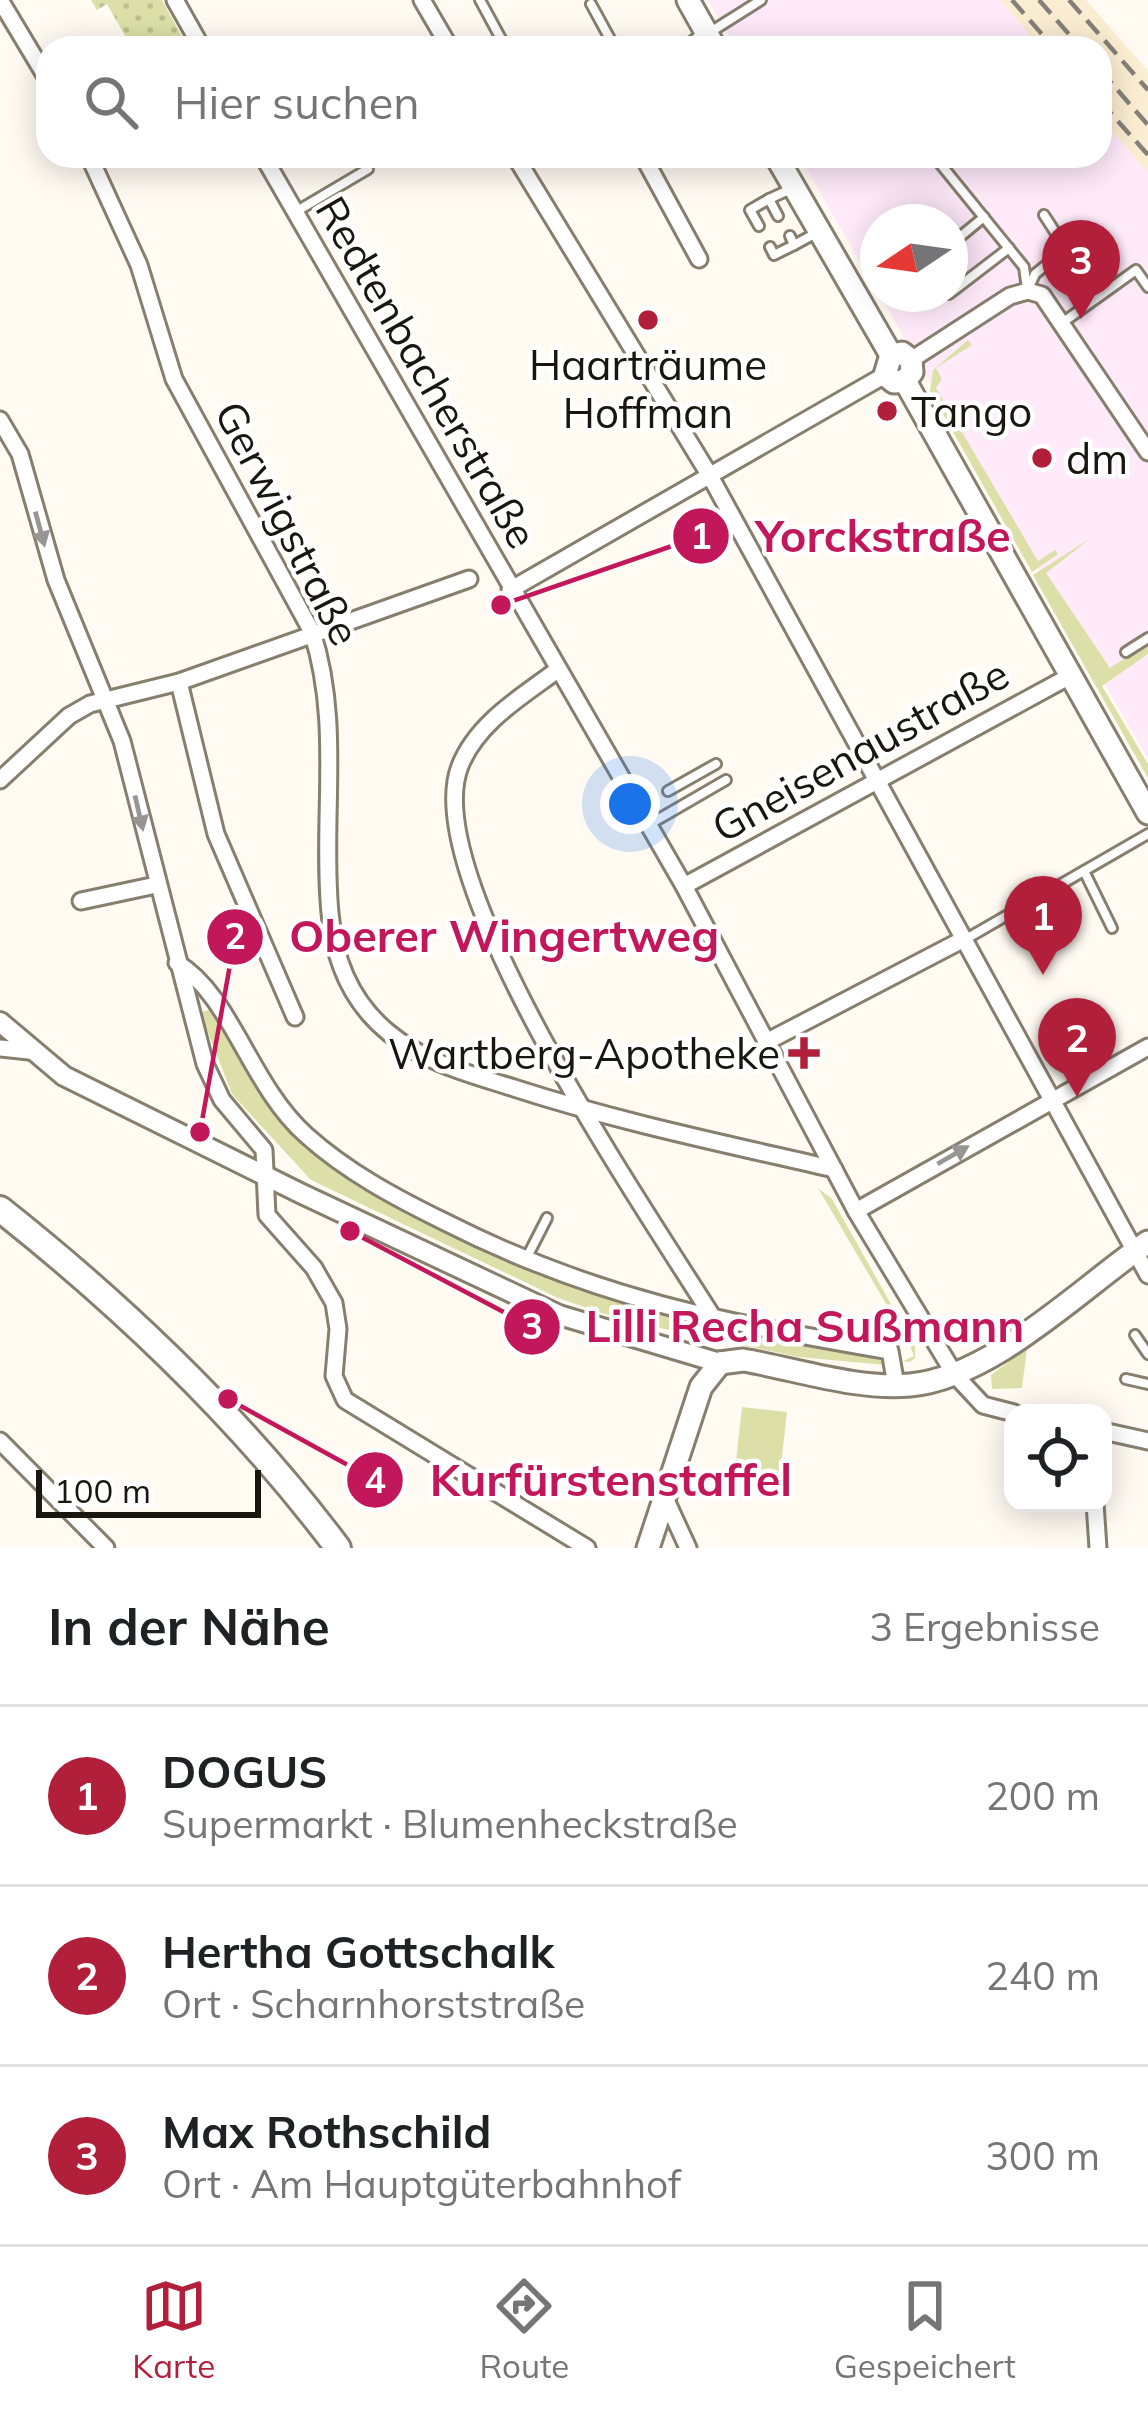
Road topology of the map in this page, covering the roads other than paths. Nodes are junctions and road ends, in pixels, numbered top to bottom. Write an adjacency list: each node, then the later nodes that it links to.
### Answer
1 (1, 0): 14 (street)
2 (175, 0): 8 (street)
3 (422, 0): 9 (street)
4 (480, 0): 10 (lane)
5 (688, 0): 12 (main road)
6 (761, 0): 13 (lane)
7 (591, 4): 11 (lane)
8 (195, 36)
9 (443, 36)
10 (500, 36)
11 (608, 36)
12 (701, 36)
13 (713, 36)
14 (36, 59)
15 (95, 168): 44 (street, Gerwigstraße)
16 (270, 168): 24 (street, Redtenbacherstraße)
17 (522, 168): 41 (street)
18 (650, 168): 33 (street)
19 (783, 168): 22 (main road)
20 (944, 168): 27 (lane)
21 (368, 169): 24 (lane)
22 (794, 187): 23 (lane); 30 (main road)
23 (769, 199): 26 (lane); 28 (lane)
24 (295, 213): 43 (street, Redtenbacherstraße)
25 (1044, 215): 36 (lane)
26 (778, 216)
27 (984, 217): 29 (lane); 32 (lane)
28 (759, 226)
29 (968, 230)
30 (819, 231): 31 (lane); 38 (main road)
31 (770, 247)
32 (1009, 248): 34 (lane); 36 (lane)
33 (699, 259)
34 (968, 279)
35 (1148, 287): 37 (lane)
36 (1028, 291): 37 (street); 38 (street)
37 (1062, 323): 40 (street)
38 (898, 368): 41 (street); 48 (main road)
39 (0, 420): 50 (street, one-way to 50)
40 (1148, 452)
41 (710, 476): 43 (street); 55 (street)
42 (469, 579): 44 (street)
43 (510, 590): 47 (street, Redtenbacherstraße)
44 (312, 632): 49 (street); 75 (street, Gerwigstraße)
45 (1148, 638): 46 (lane)
46 (1126, 652)
47 (556, 671): 59 (street, Redtenbacherstraße); 75 (street)
48 (1070, 676): 55 (street, Gneisenaustraße); 58 (main road)
49 (179, 682): 50 (street); 68 (street)
50 (108, 700): 53 (street); 62 (street, one-way to 62)
51 (716, 764): 52 (lane)
52 (700, 773): 56 (lane); 57 (lane)
53 (0, 780)
54 (726, 780): 56 (lane)
55 (877, 783): 63 (street, Gneisenaustraße); 66 (street)
56 (710, 789): 59 (lane)
57 (668, 791)
58 (1148, 813)
59 (648, 825): 63 (street, Redtenbacherstraße)
60 (1148, 834): 61 (lane)
61 (1084, 871): 65 (lane); 66 (lane)
62 (156, 885): 64 (street); 67 (street)
63 (684, 886): 70 (street, Redtenbacherstraße)
64 (81, 901)
65 (1112, 928)
66 (964, 939): 70 (street); 74 (street)
67 (177, 963): 77 (street); 82 (street)
68 (295, 1017)
69 (0, 1022): 73 (street)
70 (770, 1040): 76 (street, Redtenbacherstraße)
71 (1148, 1047): 74 (street)
72 (0, 1048): 73 (street)
73 (29, 1051): 77 (street)
74 (1049, 1100): 79 (street, one-way to 74); 81 (street)
75 (584, 1111): 76 (street, Gerwigstraße); 84 (street)
76 (834, 1169): 79 (street, Redtenbacherstraße)
77 (267, 1175): 87 (street); 100 (street)
78 (0, 1209): 98 (main road)
79 (856, 1211): 88 (street, Redtenbacherstraße)
80 (547, 1218): 82 (lane)
81 (1140, 1247): 83 (street); 88 (main road)
82 (525, 1261): 84 (street)
83 (1148, 1275)
84 (714, 1319): 91 (street)
85 (1135, 1335): 86 (lane)
86 (1148, 1354)
87 (720, 1363): 91 (main road); 96 (main road)
88 (955, 1375): 91 (main road); 92 (street)
89 (1126, 1379): 90 (lane)
90 (1148, 1384)
91 (896, 1385)
92 (1004, 1410)
93 (1112, 1433): 95 (street)
94 (0, 1441): 99 (street)
95 (1148, 1441)
96 (665, 1498): 101 (main road); 102 (street)
97 (1096, 1512): 103 (street)
98 (326, 1542)
99 (106, 1548)
100 (587, 1548)
101 (648, 1548)
102 (688, 1548)
103 (1098, 1548)

